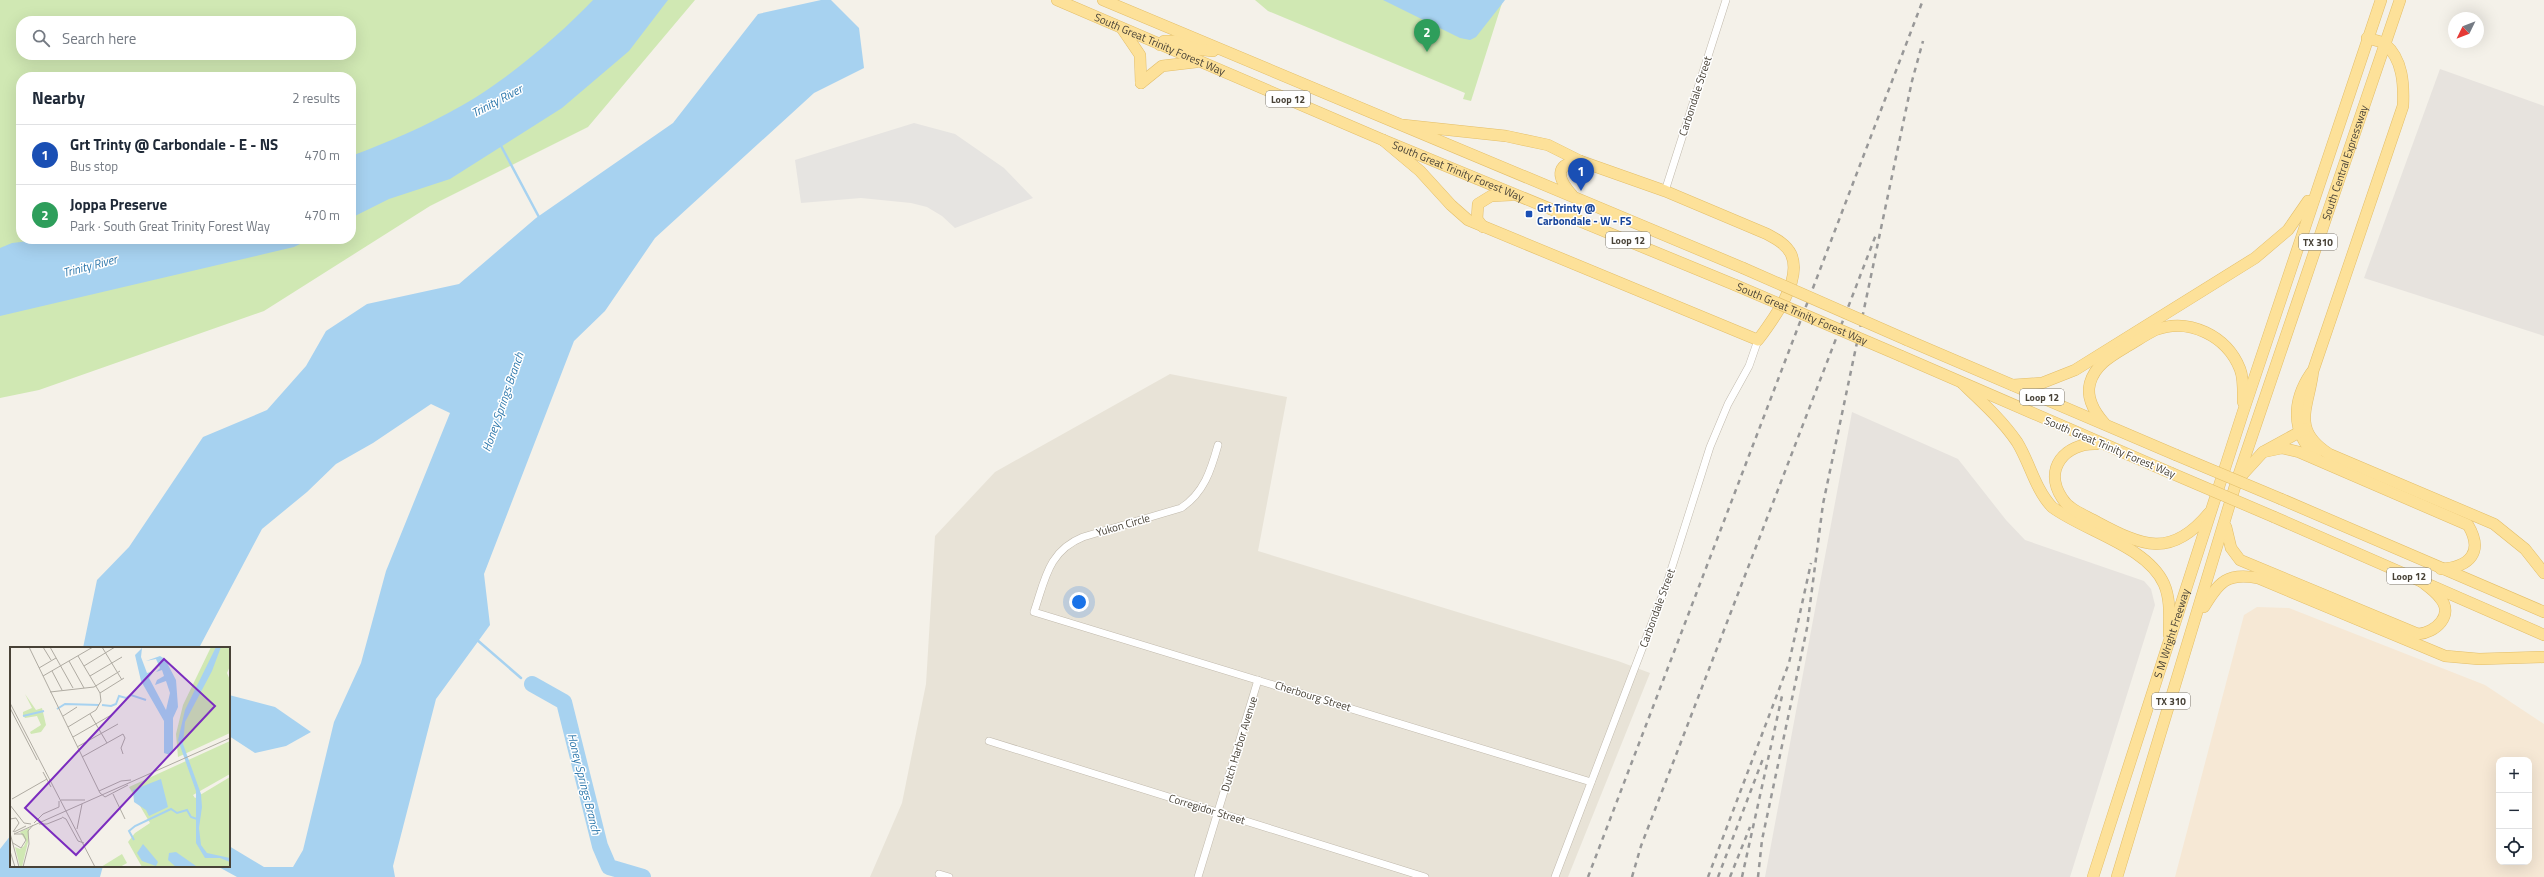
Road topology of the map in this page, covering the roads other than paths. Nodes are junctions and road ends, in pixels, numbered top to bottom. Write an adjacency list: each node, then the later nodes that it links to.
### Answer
1 (1057, 0): 6 (main road, South Great Trinity Forest Way / Loop 12)
2 (1103, 0): 10 (main road, South Great Trinity Forest Way / Loop 12)
3 (1726, 0): 16 (street, Carbondale Street)
4 (2381, 0): 7 (main road, South Central Expressway / TX 310)
5 (2400, 0): 8 (main road, South Central Expressway / TX 310)
6 (1120, 27): 9 (main road, South Great Trinity Forest Way / Loop 12); 11 (main road)
7 (2368, 38): 8 (main road); 15 (main road, South Central Expressway / TX 310)
8 (2385, 43): 25 (main road); 30 (main road, South Central Expressway / TX 310)
9 (1160, 45): 10 (main road); 11 (main road, South Great Trinity Forest Way / Loop 12)
10 (1228, 53): 12 (main road, South Great Trinity Forest Way / Loop 12)
11 (1199, 62): 13 (main road, South Great Trinity Forest Way / Loop 12)
12 (1403, 125): 14 (main road); 18 (main road, South Great Trinity Forest Way / Loop 12)
13 (1383, 140): 17 (main road, South Great Trinity Forest Way / Loop 12); 19 (main road)
14 (1580, 161): 16 (main road); 18 (main road)
15 (2322, 176): 22 (main road); 23 (main road, South Central Expressway / TX 310)
16 (1665, 192): 20 (main road)
17 (1520, 195): 19 (main road); 21 (main road, South Great Trinity Forest Way / Loop 12, bridge)
18 (1574, 197): 22 (main road, South Great Trinity Forest Way / Loop 12, bridge)
19 (1483, 227): 20 (main road)
20 (1758, 340): 44 (street, Carbondale Street)
21 (1963, 384): 26 (main road, South Great Trinity Forest Way / Loop 12); 40 (main road)
22 (2013, 385): 24 (main road, South Great Trinity Forest Way / Loop 12)
23 (2243, 412): 24 (main road); 31 (main road, S M Wright Freeway / TX 310)
24 (2105, 425): 33 (main road, South Great Trinity Forest Way / Loop 12, bridge)
25 (2303, 431): 28 (main road); 29 (main road); 34 (main road)
26 (2102, 444): 31 (main road); 35 (main road, South Great Trinity Forest Way / Loop 12, bridge)
27 (1218, 445): 36 (street, Yukon Circle)
28 (2263, 452): 29 (main road); 30 (main road)
29 (2318, 459): 33 (main road)
30 (2236, 483): 32 (main road, S M Wright Freeway / TX 310)
31 (2213, 508): 40 (main road, S M Wright Freeway / TX 310)
32 (2226, 522): 35 (main road); 38 (main road, S M Wright Freeway / TX 310)
33 (2441, 569): 37 (main road, South Great Trinity Forest Way / Loop 12)
34 (2544, 573)
35 (2421, 581): 39 (main road, South Great Trinity Forest Way / Loop 12)
36 (1034, 612): 42 (street, Cherbourg Street)
37 (2544, 612)
38 (2196, 619): 41 (main road); 52 (main road, S M Wright Freeway / TX 310)
39 (2544, 635)
40 (2169, 646): 51 (main road, S M Wright Freeway / TX 310)
41 (2544, 657)
42 (1258, 680): 44 (street, Cherbourg Street); 45 (street, Dutch Harbor Avenue)
43 (989, 741): 45 (street, Corregidor Street)
44 (1591, 782): 50 (street, Carbondale Street)
45 (1218, 813): 48 (street, Dutch Harbor Avenue); 49 (street, Corregidor Street)
46 (938, 874): 47 (street)
47 (949, 877)
48 (1198, 877)
49 (1425, 877)
50 (1555, 877)
51 (2093, 877)
52 (2117, 877)

